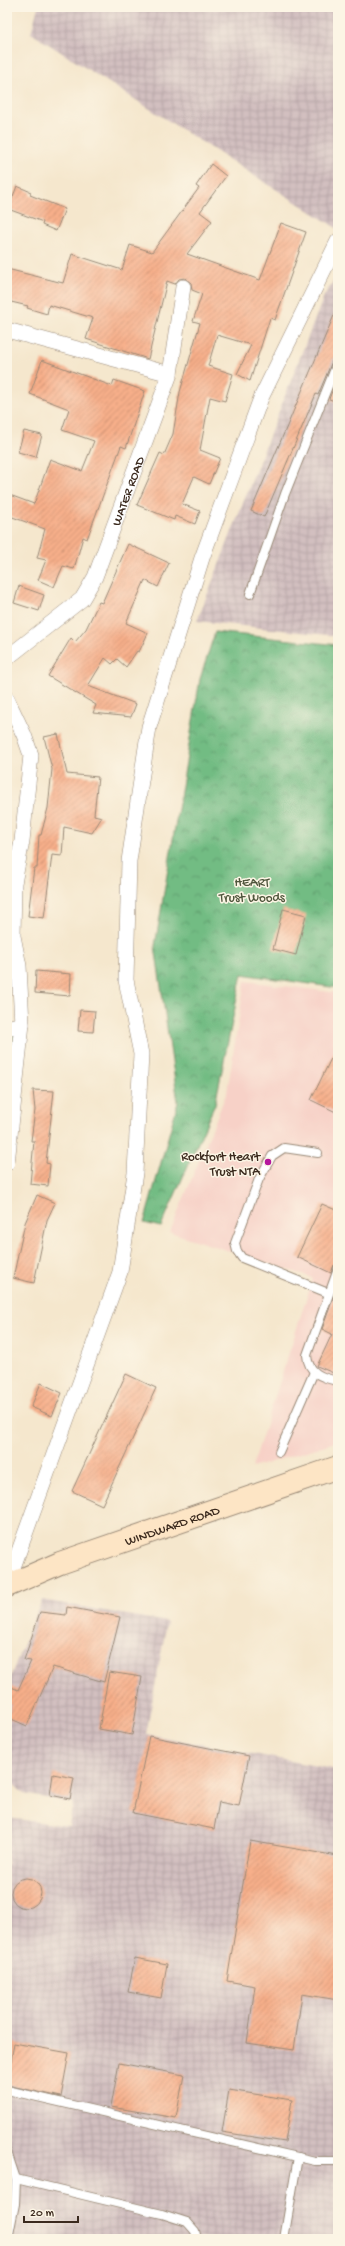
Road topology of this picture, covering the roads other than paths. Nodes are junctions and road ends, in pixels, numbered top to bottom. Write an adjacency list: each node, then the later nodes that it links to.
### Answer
1 (338, 241): 19 (street)
2 (183, 287): 5 (street, WATER ROAD)
3 (7, 330): 5 (street)
4 (338, 361): 6 (lane)
5 (170, 374): 7 (street, WATER ROAD)
6 (250, 594)
7 (7, 658)
8 (7, 699): 9 (street)
9 (22, 1024): 10 (street); 12 (street)
10 (7, 1028)
11 (318, 1153): 14 (lane)
12 (7, 1163)
13 (338, 1269): 14 (lane)
14 (328, 1293): 15 (lane)
15 (314, 1372): 16 (lane); 17 (lane)
16 (338, 1381)
17 (279, 1452)
18 (338, 1467): 19 (main road, WINDWARD ROAD)
19 (7, 1585)
20 (7, 2090): 22 (lane)
21 (7, 2152): 24 (lane)
22 (298, 2157): 23 (lane); 27 (lane)
23 (338, 2160)
24 (16, 2180): 25 (lane); 26 (lane)
25 (8, 2237)
26 (197, 2239)
27 (284, 2239)

